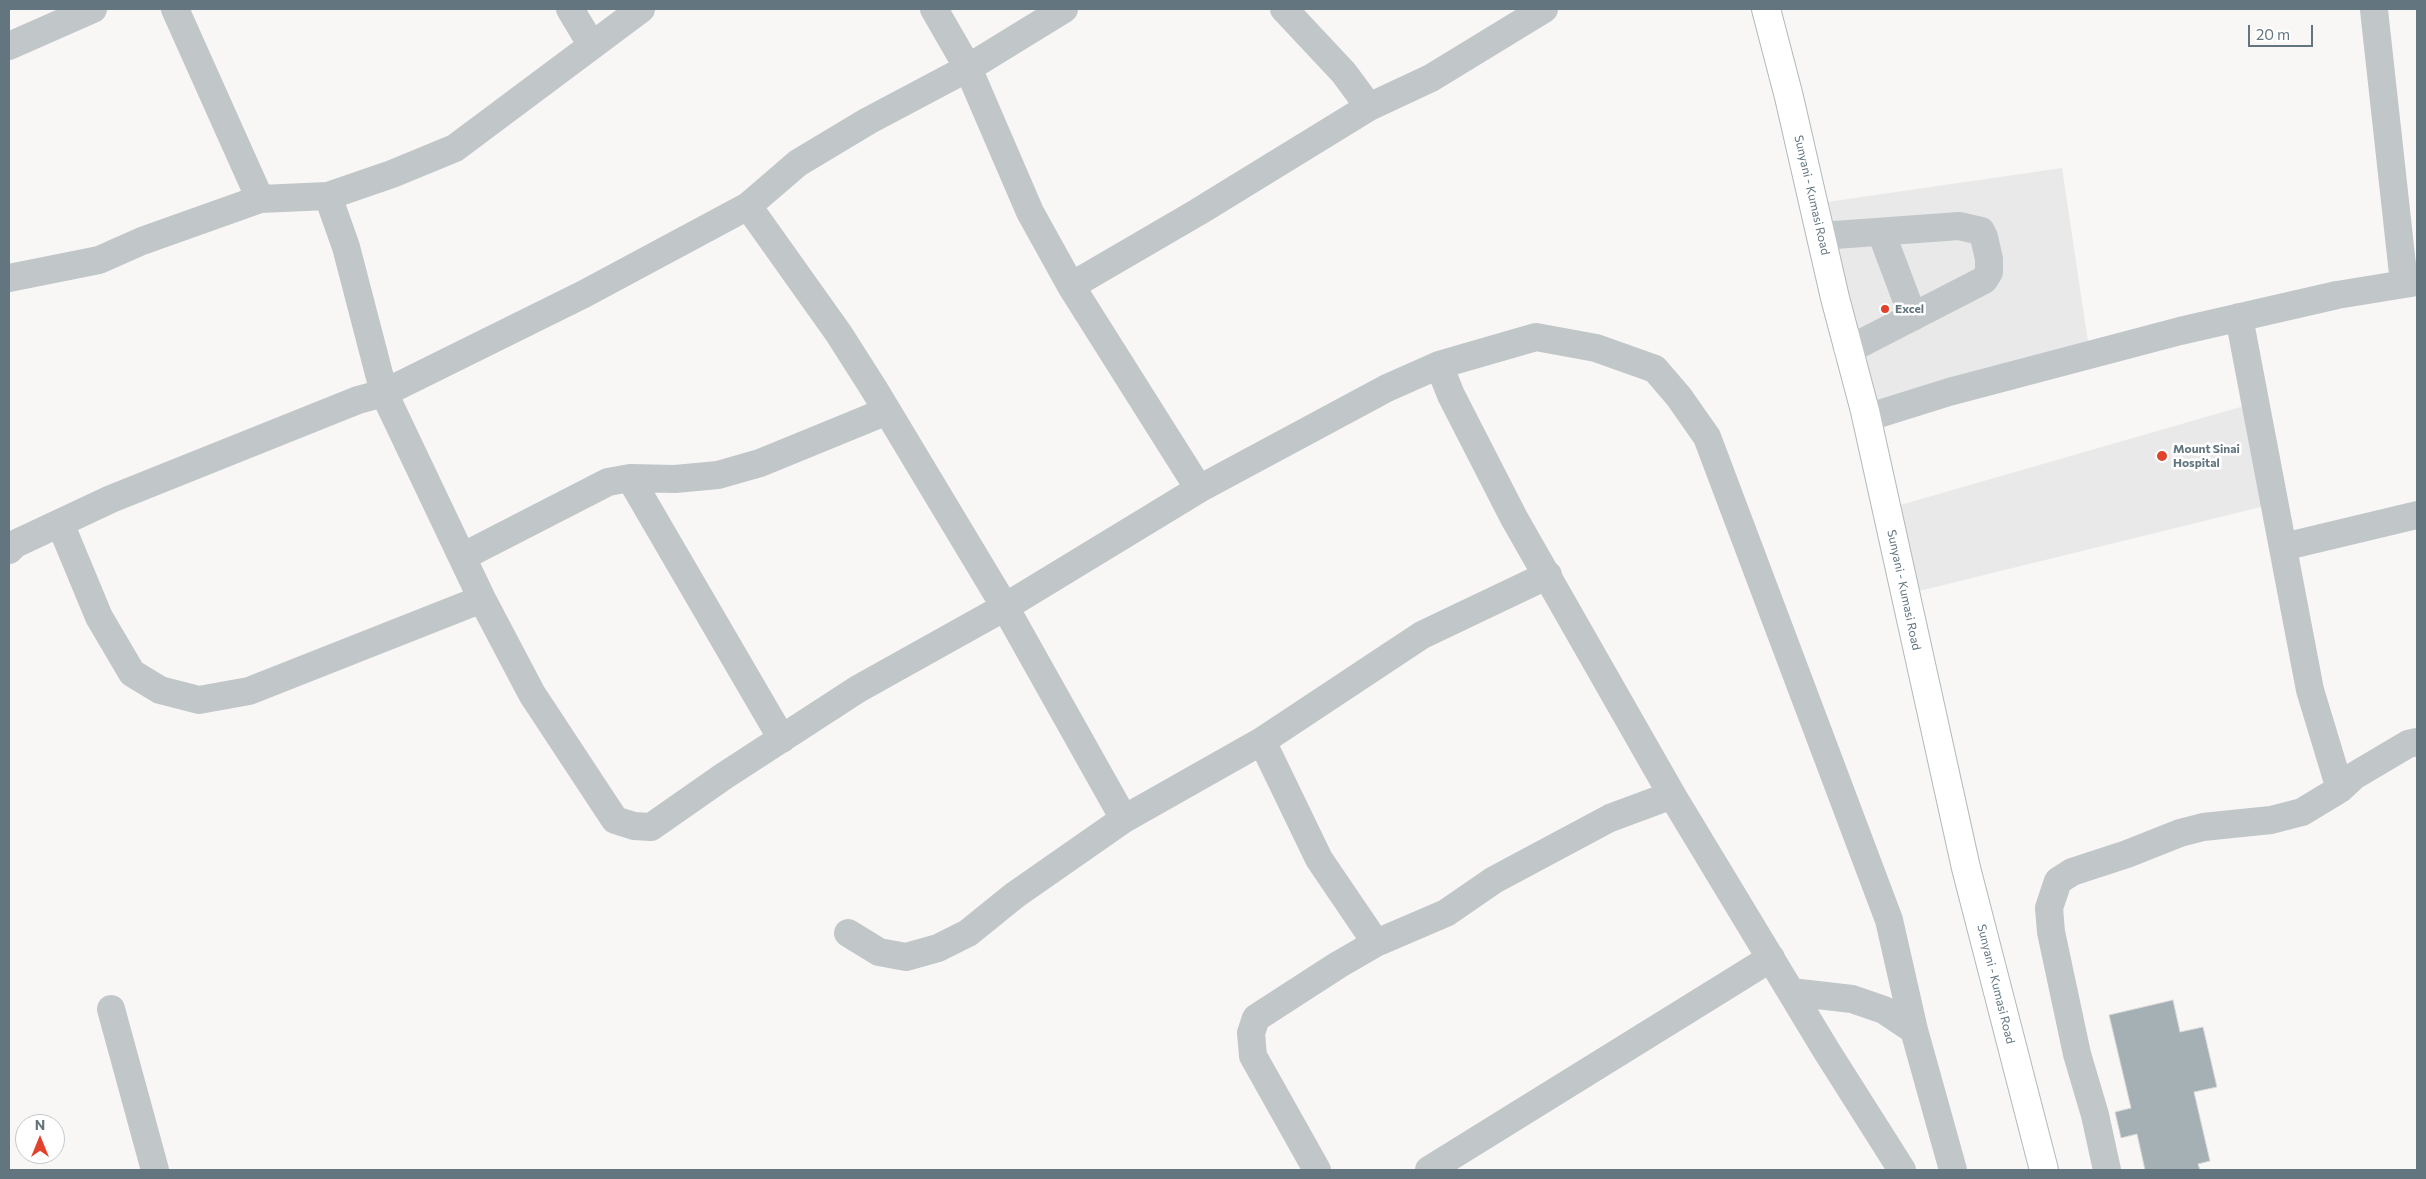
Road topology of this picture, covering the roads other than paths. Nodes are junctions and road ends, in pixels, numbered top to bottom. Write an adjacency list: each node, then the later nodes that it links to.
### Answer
1 (93, 9): 12 (street)
2 (175, 9): 16 (street)
3 (570, 9): 11 (street)
4 (641, 9): 11 (street)
5 (934, 9): 13 (street)
6 (1064, 9): 13 (street)
7 (1284, 9): 14 (street)
8 (1544, 9): 14 (street)
9 (1766, 9): 19 (main road, Sunyani - Kumasi Road)
10 (2374, 10): 21 (street)
11 (591, 44): 15 (street)
12 (9, 46)
13 (968, 68): 17 (street); 22 (street)
14 (1368, 107): 22 (street)
15 (328, 196): 16 (street); 27 (street)
16 (260, 199): 20 (street)
17 (748, 206): 27 (street); 28 (street)
18 (1881, 232): 19 (street); 23 (street); 23 (street)
19 (1821, 236): 25 (main road, Sunyani - Kumasi Road)
20 (9, 278)
21 (2411, 282): 24 (street)
22 (1071, 286): 31 (street)
23 (1913, 317): 25 (street)
24 (2238, 317): 29 (street); 34 (street)
25 (1848, 350): 29 (main road, Sunyani - Kumasi Road)
26 (1439, 365): 31 (street); 37 (street); 51 (street)
27 (384, 393): 33 (street); 36 (street)
28 (887, 411): 30 (street); 39 (street)
29 (1866, 418): 58 (main road, Sunyani - Kumasi Road)
30 (630, 478): 36 (street); 40 (street)
31 (1199, 489): 39 (street)
32 (2417, 515): 34 (street)
33 (60, 523): 35 (street); 38 (street)
34 (2283, 546): 43 (street)
35 (9, 550)
36 (462, 557): 38 (street)
37 (1548, 575): 41 (street); 44 (street)
38 (482, 598): 40 (street)
39 (1005, 607): 40 (street); 45 (street)
40 (782, 739)
41 (1262, 741): 45 (street); 47 (street)
42 (2417, 742): 43 (street)
43 (2340, 789): 59 (street)
44 (1672, 795): 47 (street); 48 (street)
45 (1124, 819): 46 (street)
46 (848, 933)
47 (1376, 943): 54 (street)
48 (1771, 958): 49 (street); 52 (street)
49 (1790, 992): 51 (street); 56 (street)
50 (111, 1009): 53 (street)
51 (1914, 1030): 57 (street)
52 (1459, 1162): 55 (street)
53 (155, 1170)
54 (1316, 1170)
55 (1429, 1170)
56 (1902, 1170)
57 (1953, 1170)
58 (2044, 1170)
59 (2107, 1170)

